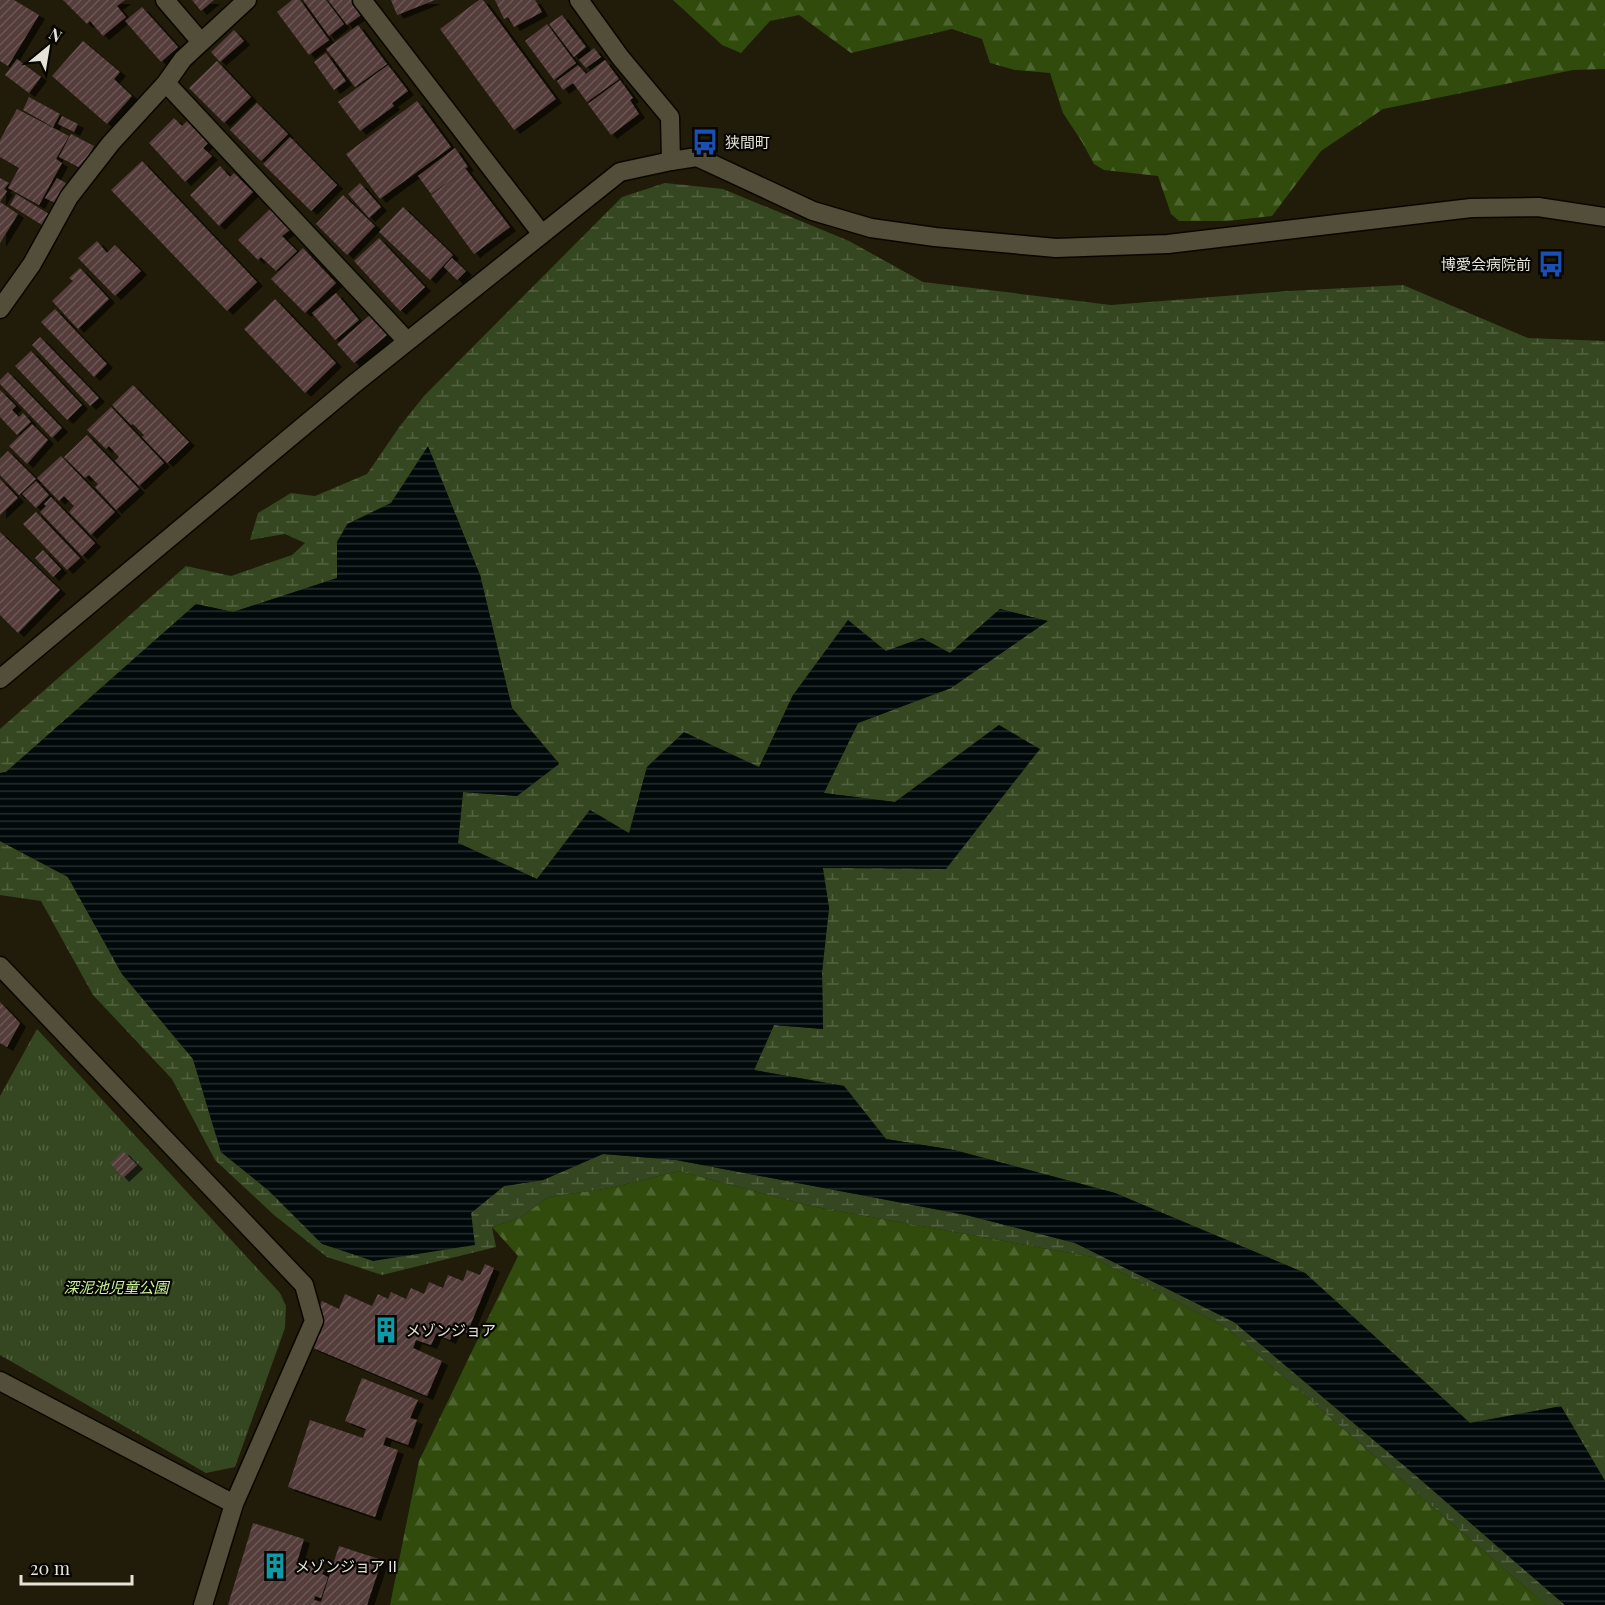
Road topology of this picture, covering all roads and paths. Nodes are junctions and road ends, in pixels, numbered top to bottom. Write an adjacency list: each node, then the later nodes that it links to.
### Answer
1 (165, 0): 5 (street)
2 (247, 0): 5 (street)
3 (362, 0): 9 (street)
4 (579, 0): 7 (street)
5 (201, 42): 6 (street)
6 (166, 83): 10 (street); 11 (street)
7 (671, 161): 8 (street); 9 (street)
8 (1603, 218)
9 (541, 233): 11 (street)
10 (0, 309)
11 (407, 341): 12 (street)
12 (0, 679)
13 (0, 966): 15 (street)
14 (0, 1381): 15 (street)
15 (234, 1504): 16 (street)
16 (203, 1605)

